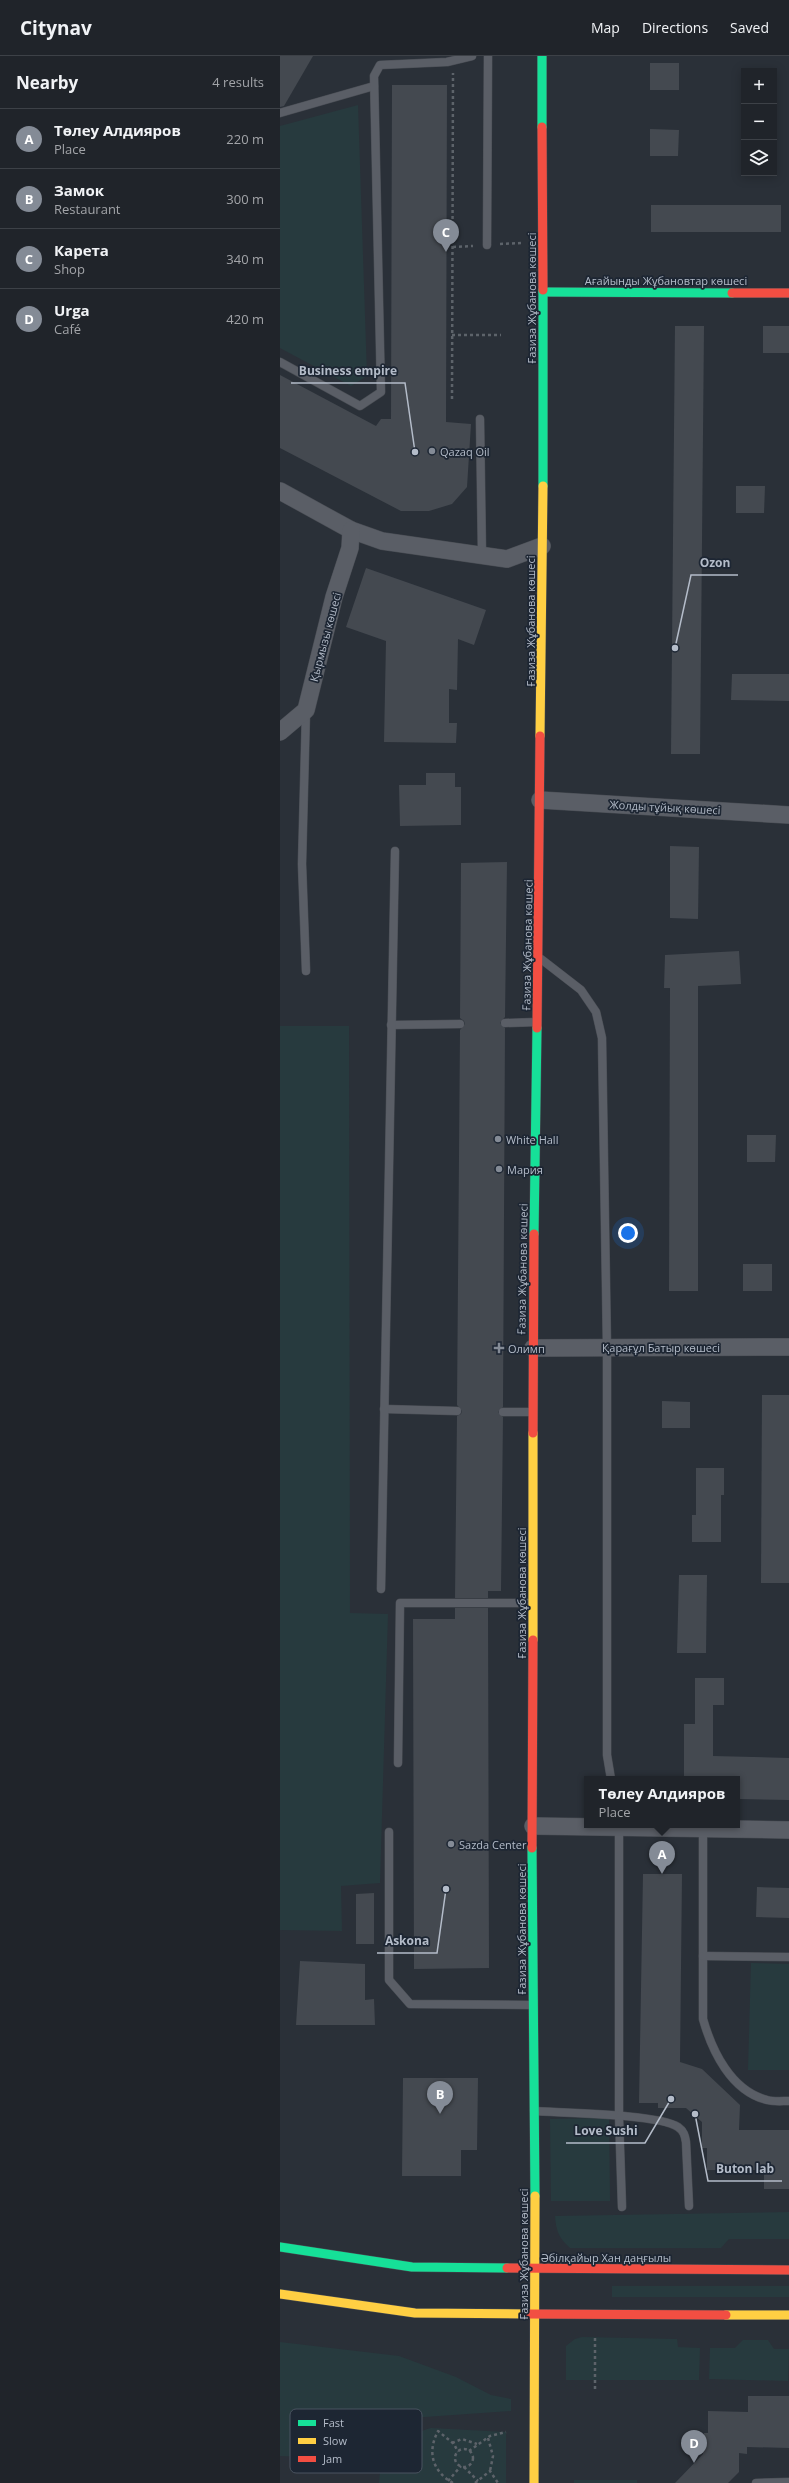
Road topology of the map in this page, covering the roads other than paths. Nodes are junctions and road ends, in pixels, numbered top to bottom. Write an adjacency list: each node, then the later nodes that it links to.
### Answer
1 (472, 56): 4 (lane)
2 (488, 56): 6 (lane)
3 (542, 56): 7 (street, Ғазиза Жұбанова көшесі)
4 (374, 86): 5 (lane); 9 (lane)
5 (280, 112)
6 (487, 245)
7 (543, 292): 8 (street, Ағайынды Жұбановтар көшесі); 13 (street, Ғазиза Жұбанова көшесі)
8 (789, 293)
9 (280, 362)
10 (480, 419): 14 (lane)
11 (280, 491): 12 (street)
12 (351, 530): 14 (street); 15 (street, Қырмызы көшесі)
13 (542, 546): 14 (street); 17 (street, Ғазиза Жұбанова көшесі)
14 (482, 555)
15 (306, 710): 16 (street); 21 (lane)
16 (280, 732)
17 (540, 800): 18 (street, Жолды тұйық көшесі); 20 (street, Ғазиза Жұбанова көшесі)
18 (789, 815)
19 (394, 851): 25 (lane)
20 (538, 957): 22 (street, Ғазиза Жұбанова көшесі); 28 (lane)
21 (306, 971)
22 (538, 1022): 23 (lane); 27 (street, Ғазиза Жұбанова көшесі)
23 (505, 1023)
24 (460, 1024): 25 (lane)
25 (391, 1025): 29 (lane)
26 (789, 1347): 28 (street, Қарағұл Батыр көшесі)
27 (533, 1348): 28 (street, Қарағұл Батыр көшесі); 32 (street, Ғазиза Жұбанова көшесі)
28 (607, 1348): 36 (lane)
29 (384, 1409): 30 (lane); 33 (lane)
30 (457, 1411)
31 (503, 1412): 32 (lane)
32 (533, 1412): 34 (street, Ғазиза Жұбанова көшесі)
33 (381, 1589)
34 (533, 1603): 35 (lane); 37 (street, Ғазиза Жұбанова көшесі)
35 (398, 1764)
36 (610, 1776)
37 (533, 1826): 38 (street); 46 (street, Ғазиза Жұбанова көшесі)
38 (584, 1826)
39 (620, 1828): 49 (lane)
40 (675, 1828): 41 (street)
41 (703, 1829): 42 (street); 44 (lane)
42 (789, 1830)
43 (389, 1832): 46 (lane)
44 (703, 1956): 45 (lane); 47 (lane)
45 (789, 1957)
46 (532, 2005): 48 (street, Ғазиза Жұбанова көшесі)
47 (789, 2101)
48 (534, 2111): 49 (lane); 53 (street, Ғазиза Жұбанова көшесі)
49 (619, 2116): 50 (lane); 51 (lane)
50 (689, 2206)
51 (622, 2207)
52 (280, 2247): 53 (street, Әбілқайыр Хан даңғылы)
53 (536, 2269): 54 (street, Әбілқайыр Хан даңғылы); 56 (street, Ғазиза Жұбанова көшесі)
54 (789, 2270)
55 (280, 2294): 56 (street)
56 (535, 2315): 57 (street); 59 (street, Ғазиза Жұбанова көшесі)
57 (789, 2315)
58 (789, 2482): 60 (lane)
59 (534, 2483)
60 (756, 2483)

